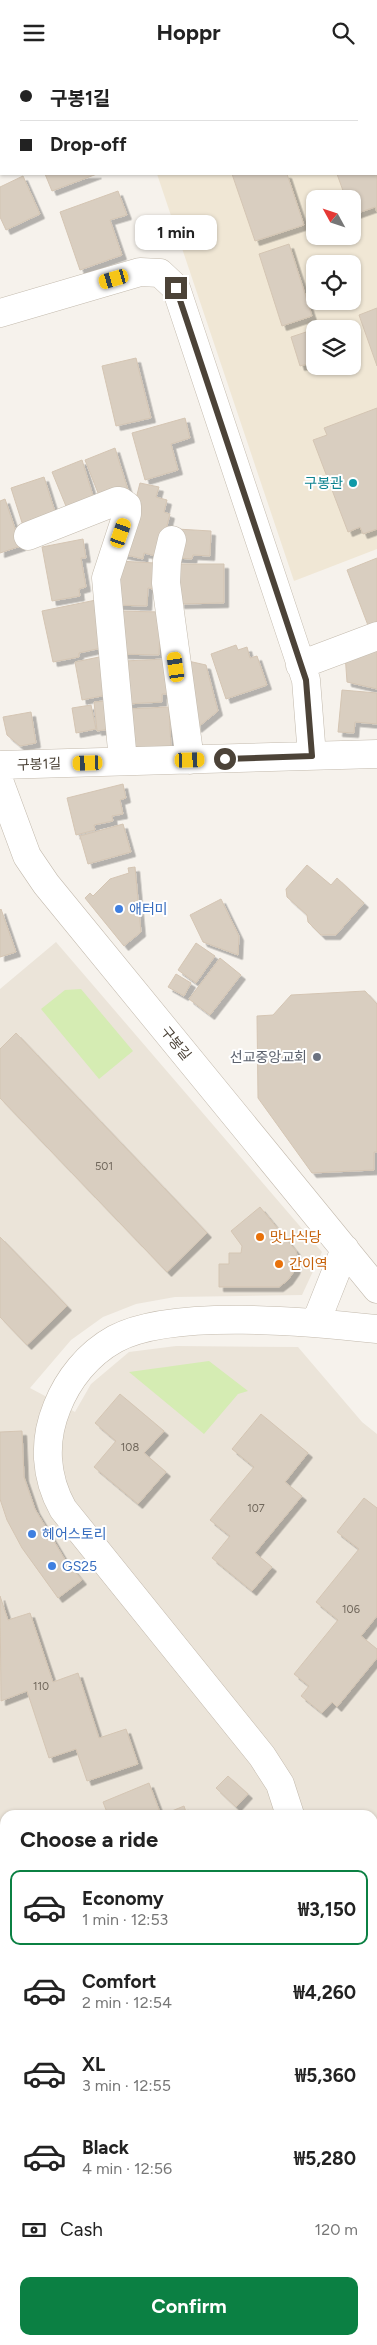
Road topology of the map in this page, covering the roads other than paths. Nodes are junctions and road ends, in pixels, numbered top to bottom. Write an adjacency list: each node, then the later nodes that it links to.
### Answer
1 (0, 313): 5 (street)
2 (28, 536): 9 (street)
3 (172, 540): 8 (street)
4 (377, 636): 5 (street)
5 (300, 665): 7 (street)
6 (377, 754): 7 (street, 구봉1길)
7 (312, 756): 8 (street, 구봉1길)
8 (190, 760): 9 (street, 구봉1길)
9 (123, 761): 10 (street, 구봉1길)
10 (0, 765)
11 (0, 783): 12 (street, 구봉길)
12 (344, 1249): 13 (street, 구봉길); 14 (street)
13 (377, 1289)
14 (316, 1322): 15 (street); 16 (street)
15 (377, 1329)
16 (288, 1810)

